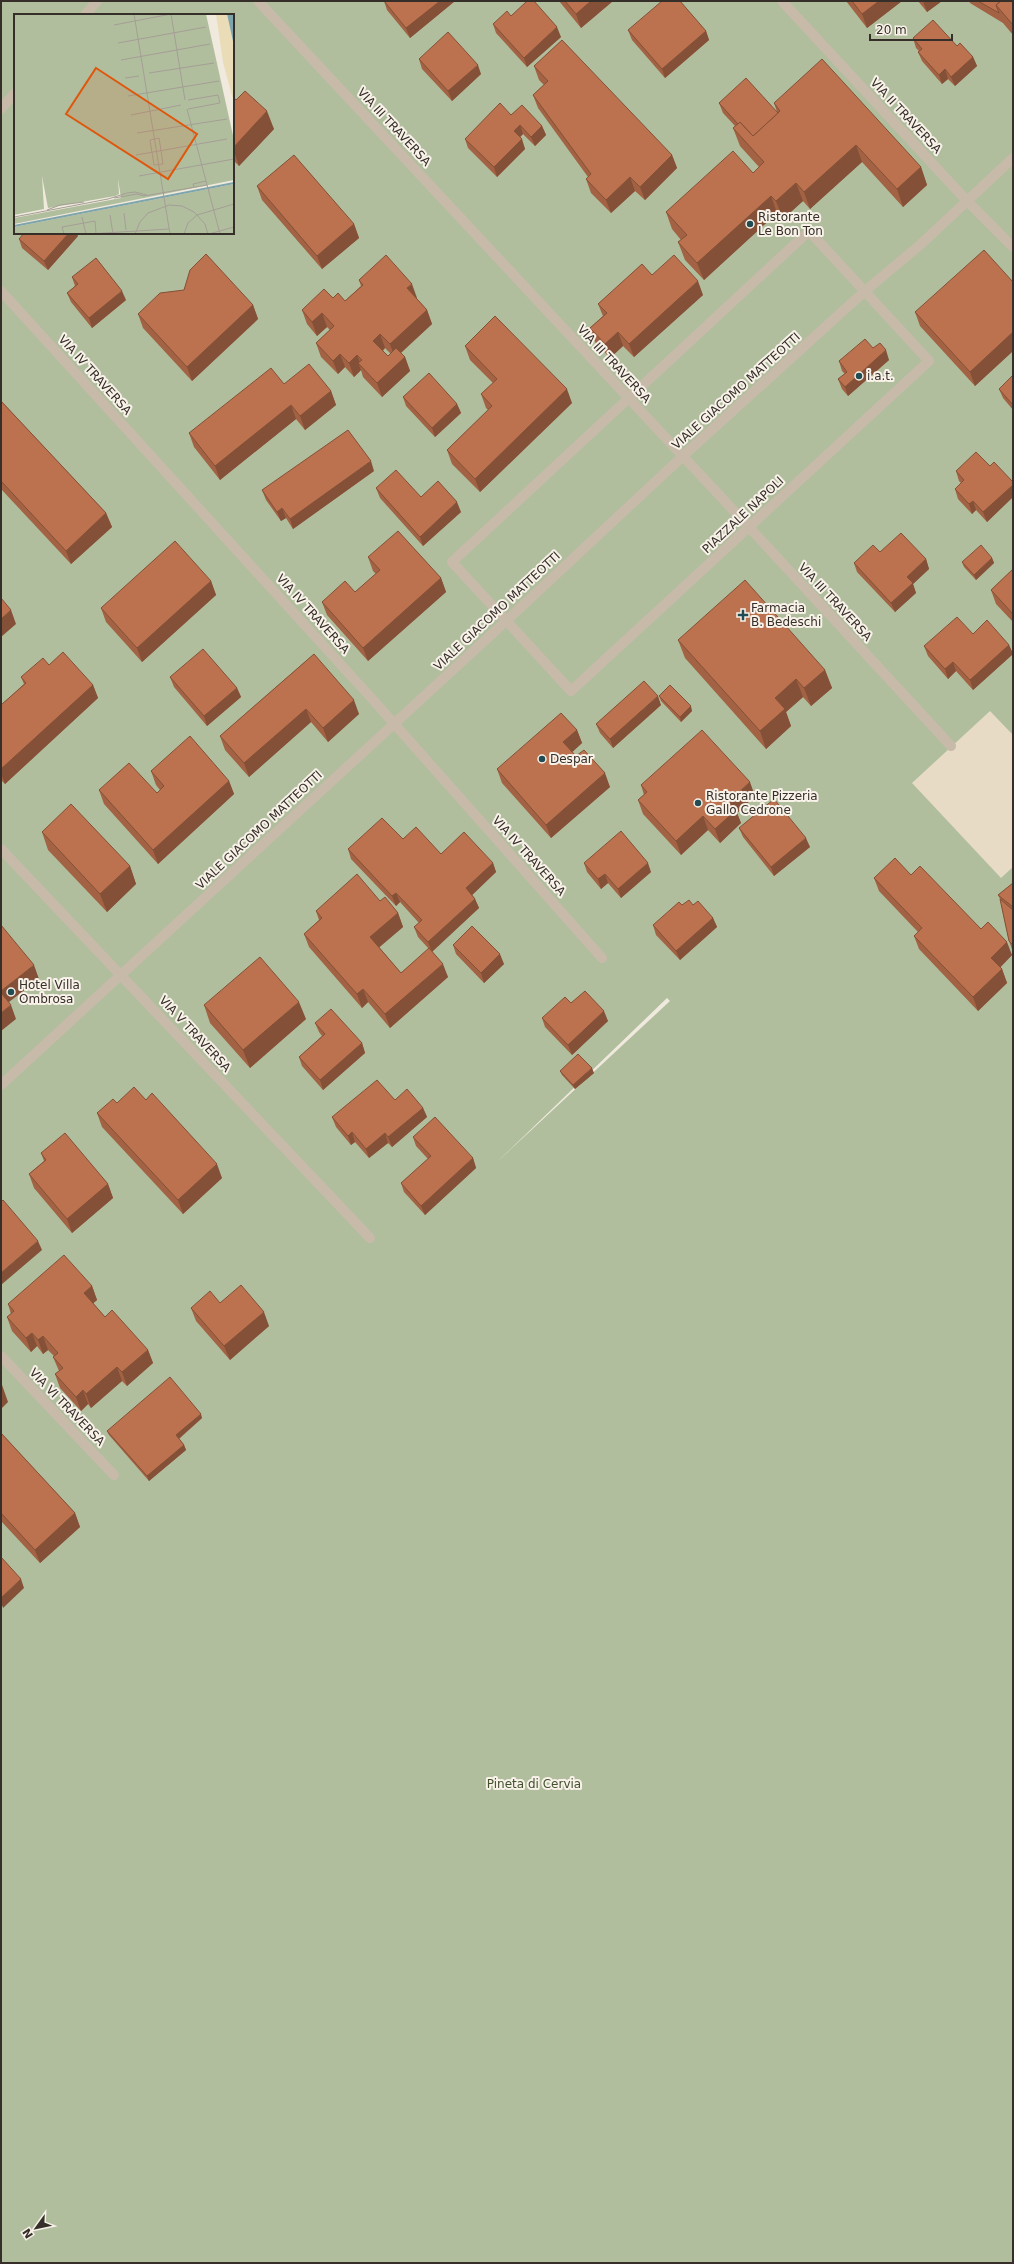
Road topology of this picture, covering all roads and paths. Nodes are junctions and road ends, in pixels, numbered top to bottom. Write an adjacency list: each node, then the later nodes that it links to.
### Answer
1 (97, 1): 4 (street)
2 (258, 1): 12 (street, VIA III TRAVERSA)
3 (782, 1): 8 (street, VIA II TRAVERSA)
4 (86, 14)
5 (14, 94): 6 (street)
6 (1, 109)
7 (1013, 158): 8 (street, VIALE GIACOMO MATTEOTTI)
8 (967, 201): 9 (street, VIA II TRAVERSA); 11 (street, VIALE GIACOMO MATTEOTTI)
9 (1013, 247)
10 (1, 291): 16 (street, VIA IV TRAVERSA)
11 (865, 291): 12 (street, PIAZZALE NAPOLI); 13 (street, VIALE GIACOMO MATTEOTTI); 14 (street, PIAZZALE NAPOLI)
12 (629, 399): 13 (street, VIA III TRAVERSA); 15 (street, PIAZZALE NAPOLI)
13 (683, 456): 14 (street, VIA III TRAVERSA); 15 (street, VIALE GIACOMO MATTEOTTI)
14 (749, 527): 15 (street, PIAZZALE NAPOLI); 17 (street, VIA III TRAVERSA)
15 (506, 621): 16 (street, VIALE GIACOMO MATTEOTTI)
16 (394, 723): 19 (street, VIA IV TRAVERSA); 20 (street, VIALE GIACOMO MATTEOTTI)
17 (951, 746)
18 (1, 849): 20 (street, VIA V TRAVERSA)
19 (602, 958)
20 (121, 974): 21 (street, VIALE GIACOMO MATTEOTTI); 22 (street, VIA V TRAVERSA)
21 (1, 1085)
22 (370, 1238)
23 (1, 1356): 24 (street, VIA VI TRAVERSA)
24 (114, 1475)

